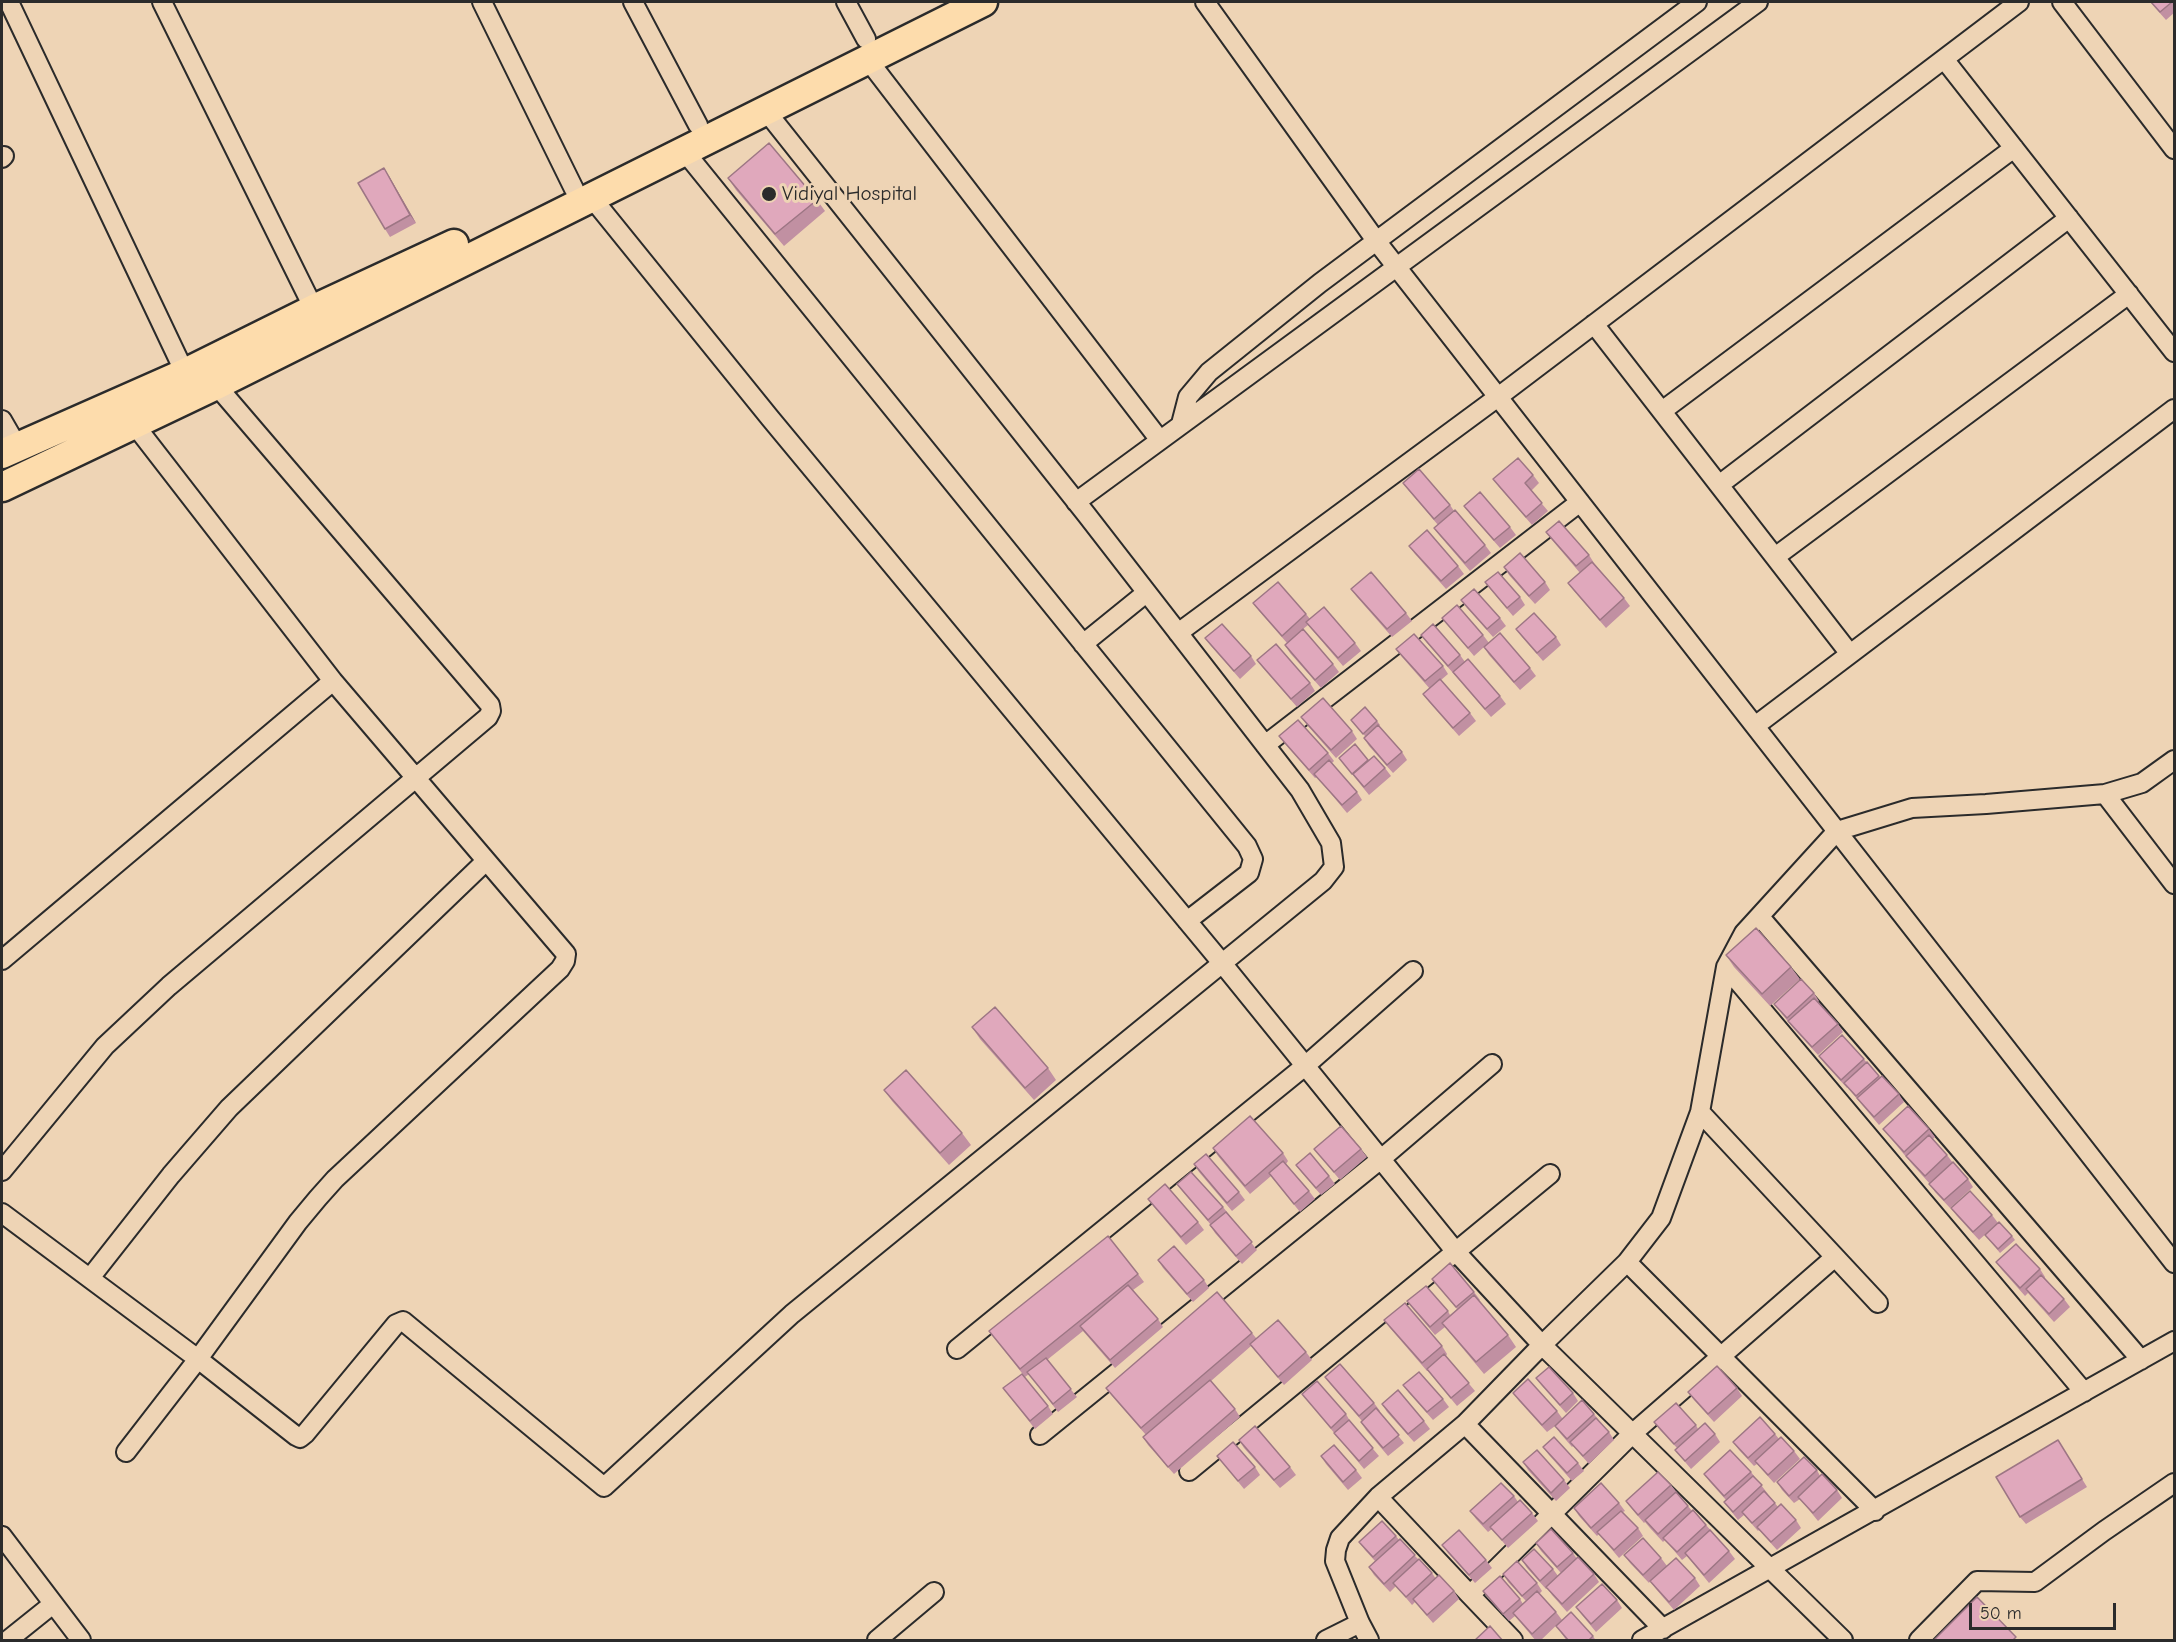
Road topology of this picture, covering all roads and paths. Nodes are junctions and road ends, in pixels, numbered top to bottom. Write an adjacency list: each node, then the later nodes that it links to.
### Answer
1 (9, 2): 28 (street)
2 (162, 2): 25 (street)
3 (482, 2): 20 (street)
4 (633, 2): 16 (street)
5 (846, 2): 13 (street)
6 (939, 2): 13 (main road)
7 (983, 2): 13 (main road)
8 (1205, 2): 22 (street)
9 (1697, 2): 22 (street)
10 (1758, 2): 23 (street)
11 (2019, 2): 14 (street)
12 (2062, 2): 18 (street)
13 (867, 49): 15 (main road); 16 (main road); 36 (street)
14 (1944, 59): 17 (street); 26 (street)
15 (766, 111): 19 (main road); 40 (street)
16 (698, 125): 20 (main road)
17 (2014, 148): 21 (street); 32 (street)
18 (2175, 149)
19 (685, 152): 20 (main road); 45 (street)
20 (583, 194): 25 (main road); 29 (main road); 57 (street)
21 (2069, 218): 24 (street); 38 (street)
22 (1377, 242): 23 (street); 35 (street)
23 (1396, 266): 30 (street); 35 (street)
24 (2129, 294): 27 (street); 42 (street)
25 (314, 309): 28 (main road)
26 (1594, 324): 30 (street); 32 (street)
27 (2175, 352)
28 (185, 373): 37 (main road)
29 (216, 385): 34 (main road); 51 (street)
30 (1498, 397): 41 (street); 44 (street)
31 (2175, 409): 46 (street)
32 (1662, 411): 38 (street)
33 (2, 420): 37 (street)
34 (134, 424): 39 (main road); 47 (street)
35 (1181, 424): 36 (street)
36 (1160, 439): 40 (street)
37 (9, 450)
38 (1719, 485): 42 (street)
39 (2, 487)
40 (1076, 502): 43 (street)
41 (1580, 502): 48 (street); 49 (street)
42 (1775, 557): 46 (street)
43 (1146, 593): 44 (street); 45 (street)
44 (1178, 633): 49 (street)
45 (1083, 644): 57 (street)
46 (1850, 654): 48 (street)
47 (333, 681): 51 (street); 58 (street)
48 (1755, 726): 53 (street)
49 (1265, 745): 59 (street)
50 (2175, 760): 52 (street)
51 (415, 777): 54 (street); 66 (street)
52 (2105, 794): 53 (street); 55 (street)
53 (1837, 831): 56 (street); 72 (street)
54 (486, 861): 73 (street); 79 (street)
55 (2175, 884)
56 (1760, 917): 60 (street); 80 (street)
57 (1187, 921): 59 (street)
58 (2, 960)
59 (1222, 963): 63 (street); 79 (street)
60 (1726, 967): 64 (street); 81 (street)
61 (1413, 971): 63 (street)
62 (1492, 1064): 65 (street)
63 (1305, 1066): 65 (street); 77 (street)
64 (1700, 1113): 70 (street); 71 (street)
65 (1381, 1160): 69 (street); 84 (street)
66 (2, 1171)
67 (1550, 1174): 69 (street)
68 (2, 1213): 73 (street)
69 (1456, 1252): 76 (street); 86 (street)
70 (1835, 1257): 74 (street); 78 (street)
71 (1627, 1262): 76 (street); 78 (street)
72 (2175, 1263)
73 (90, 1278): 79 (street)
74 (1878, 1303)
75 (2175, 1341): 80 (street)
76 (1542, 1345): 82 (street); 83 (street)
77 (957, 1349)
78 (1720, 1356): 83 (street); 89 (street)
79 (198, 1359): 85 (street)
80 (2141, 1360): 81 (street)
81 (2084, 1392): 89 (street)
82 (1465, 1424): 88 (street); 90 (street)
83 (1633, 1433): 90 (street); 92 (street)
84 (1040, 1435)
85 (126, 1452)
86 (1189, 1471)
87 (2175, 1483): 106 (street)
88 (1378, 1497): 94 (street); 96 (street)
89 (1875, 1511): 92 (street)
90 (1551, 1515): 94 (street); 97 (street)
91 (2, 1536): 95 (street)
92 (1772, 1569): 97 (street); 105 (street)
93 (934, 1592): 100 (street)
94 (1470, 1595): 103 (street)
95 (53, 1604): 98 (street); 99 (street)
96 (1360, 1623): 101 (street); 102 (street)
97 (1663, 1629): 104 (street)
98 (8, 1641)
99 (81, 1641)
100 (877, 1641)
101 (1326, 1641)
102 (1369, 1641)
103 (1513, 1641)
104 (1642, 1641)
105 (1843, 1641)
106 (1919, 1641)

